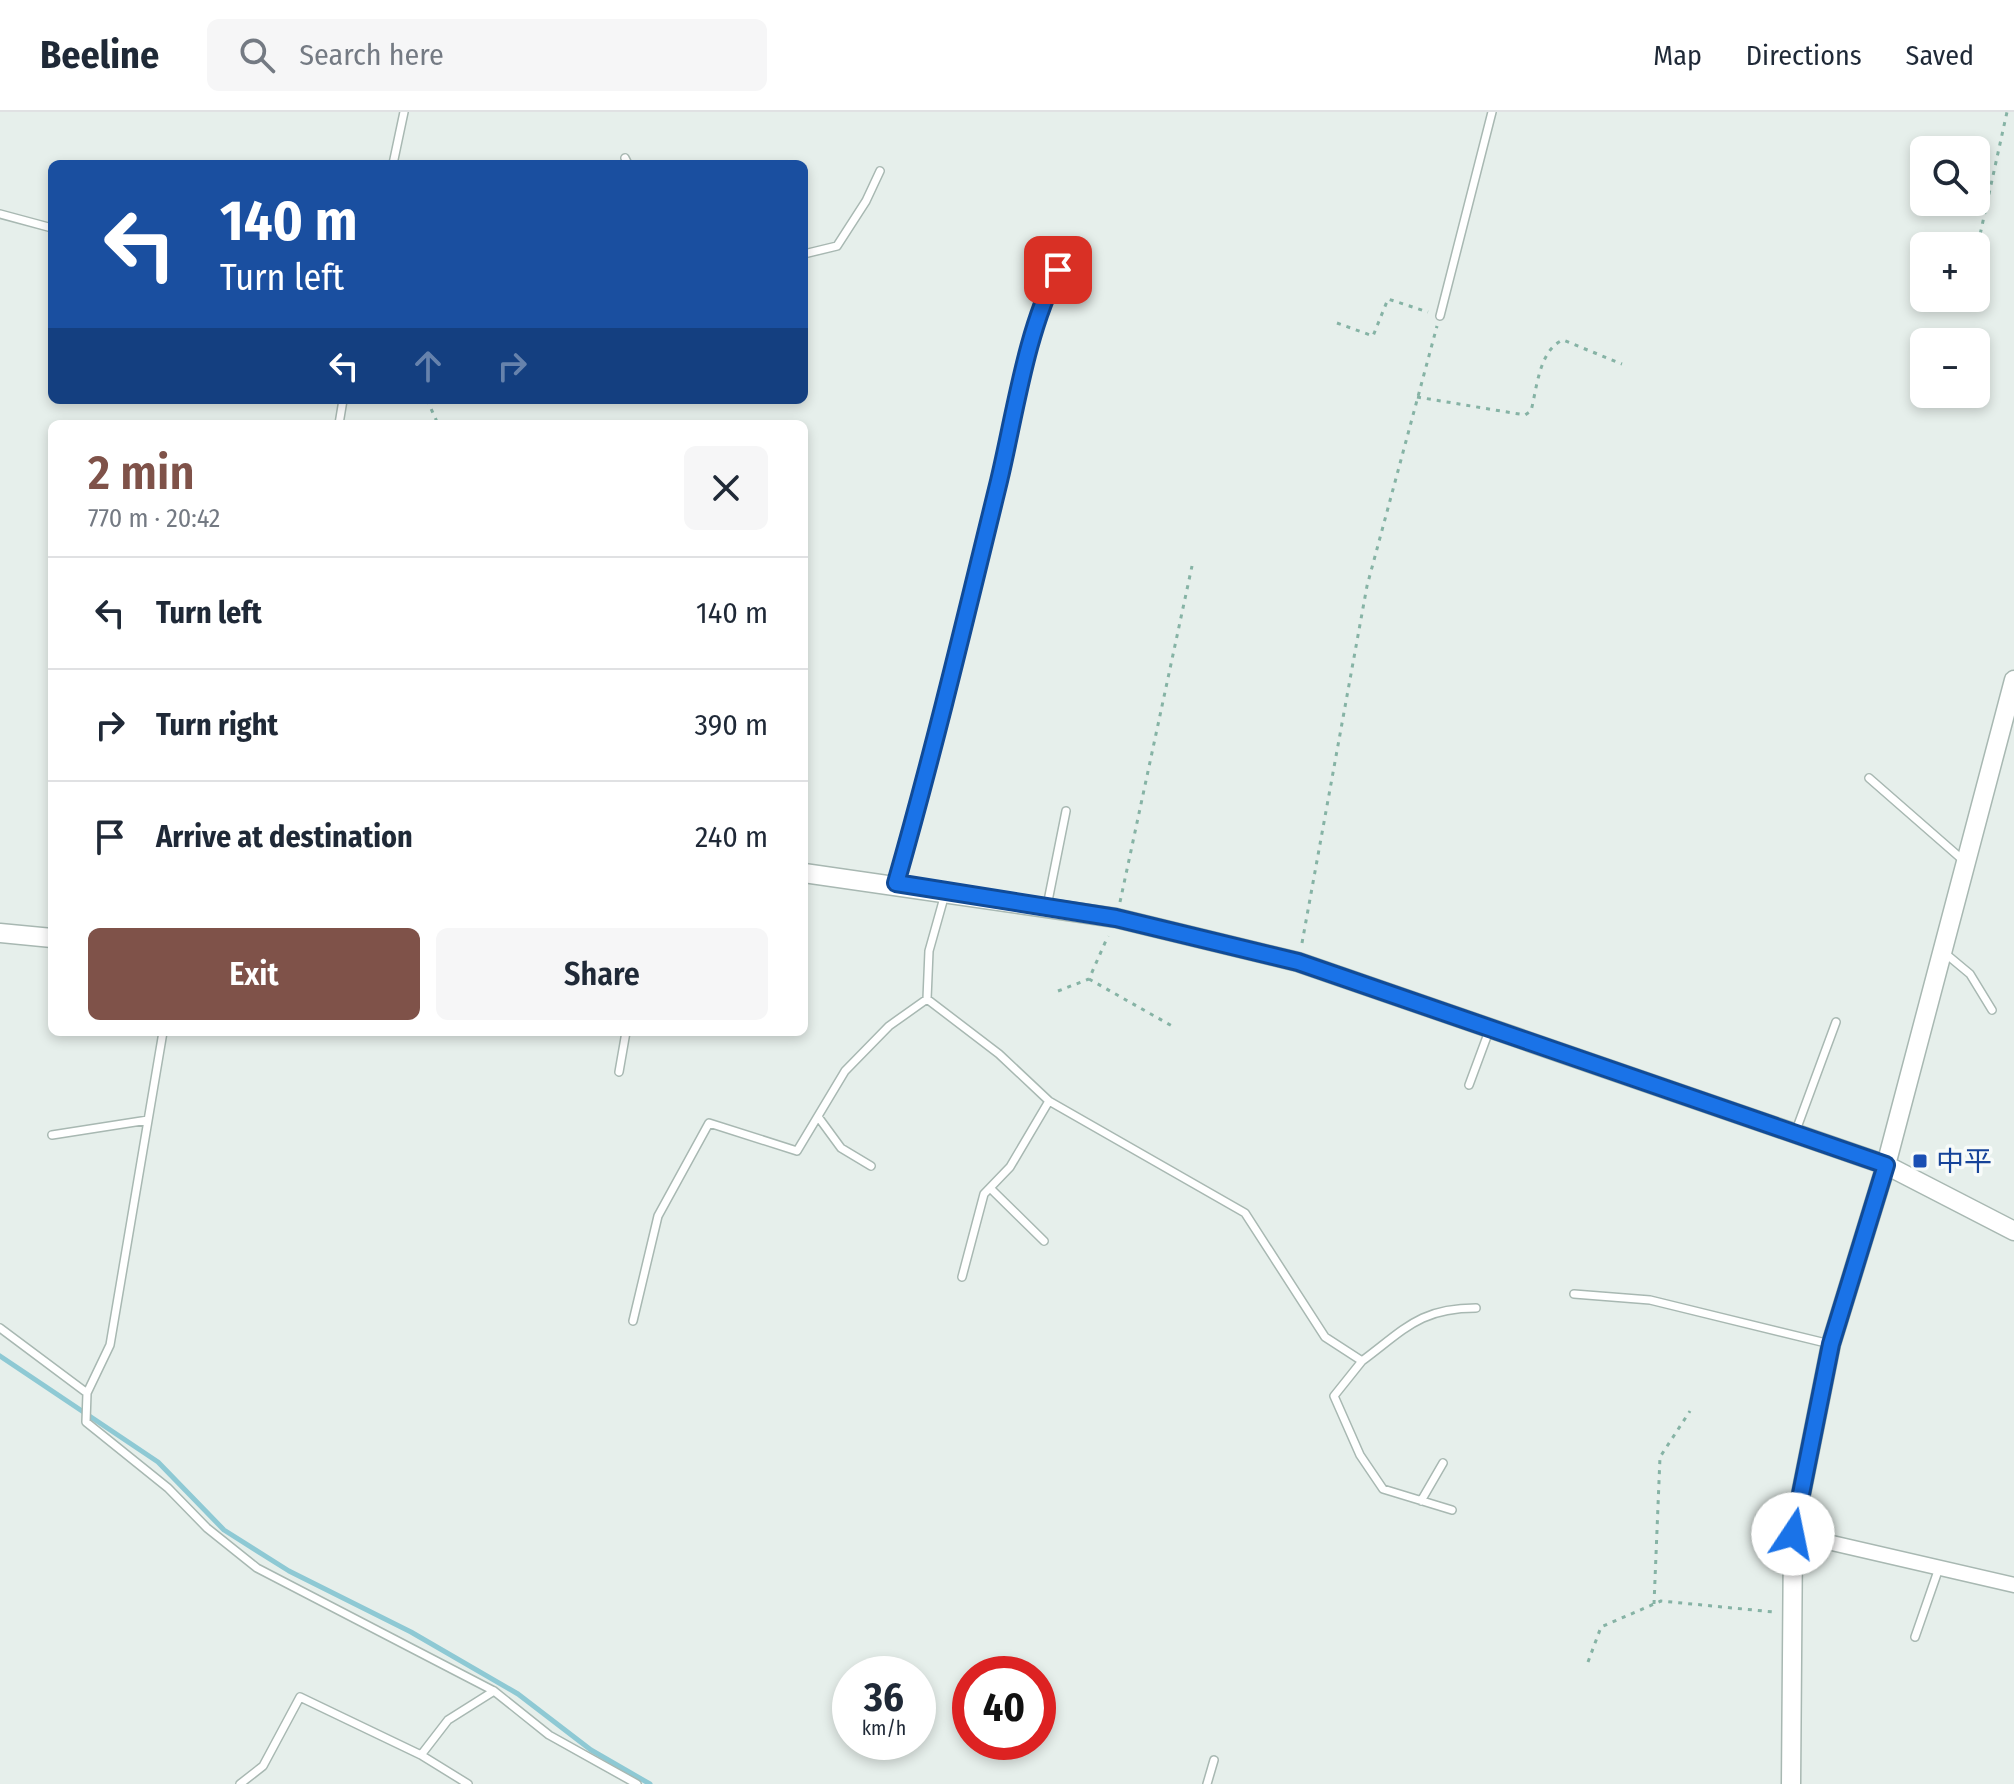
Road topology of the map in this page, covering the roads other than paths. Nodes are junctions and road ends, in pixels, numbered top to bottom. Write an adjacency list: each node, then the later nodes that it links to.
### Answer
1 (404, 112): 3 (lane)
2 (1492, 112): 9 (lane)
3 (394, 160)
4 (880, 171): 8 (lane)
5 (0, 214): 6 (lane)
6 (48, 227)
7 (1067, 252): 15 (lane)
8 (808, 253)
9 (1440, 316)
10 (2014, 680): 13 (street)
11 (1869, 778): 13 (lane)
12 (1066, 811): 17 (lane)
13 (1967, 863): 20 (street)
14 (808, 877): 15 (street)
15 (896, 883): 16 (street)
16 (946, 892): 17 (street); 21 (lane)
17 (1047, 906): 24 (street)
18 (0, 933): 19 (street)
19 (48, 938)
20 (1944, 952): 22 (lane); 34 (street)
21 (927, 999): 29 (lane); 30 (lane)
22 (1992, 1010)
23 (1836, 1022): 32 (lane)
24 (1490, 1029): 28 (lane); 32 (street)
25 (162, 1036): 31 (lane)
26 (625, 1036): 27 (lane)
27 (619, 1072)
28 (1469, 1085)
29 (1049, 1101): 36 (lane); 45 (lane)
30 (819, 1118): 35 (lane); 42 (lane)
31 (148, 1120): 33 (lane); 46 (lane)
32 (1795, 1133): 34 (street)
33 (52, 1135)
34 (1886, 1165): 37 (street); 44 (street)
35 (871, 1166)
36 (990, 1188): 38 (lane); 39 (lane)
37 (2014, 1231)
38 (1044, 1241)
39 (962, 1277)
40 (1574, 1294): 44 (lane)
41 (1476, 1308): 45 (lane)
42 (633, 1321)
43 (0, 1328): 46 (lane)
44 (1831, 1344): 50 (street)
45 (1362, 1361): 48 (lane)
46 (87, 1393): 54 (lane)
47 (1443, 1463): 48 (lane)
48 (1421, 1501): 49 (lane)
49 (1452, 1510)
50 (1793, 1534): 51 (street); 61 (street)
51 (1939, 1568): 52 (street); 53 (lane)
52 (2014, 1585)
53 (1915, 1637)
54 (494, 1691): 55 (lane); 59 (lane)
55 (421, 1755): 57 (lane); 58 (lane)
56 (1214, 1760): 60 (lane)
57 (240, 1784)
58 (468, 1784)
59 (637, 1784)
60 (1207, 1784)
61 (1791, 1784)

